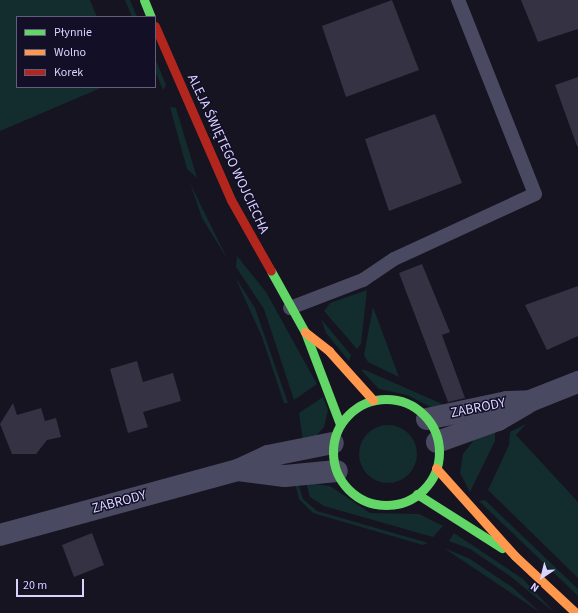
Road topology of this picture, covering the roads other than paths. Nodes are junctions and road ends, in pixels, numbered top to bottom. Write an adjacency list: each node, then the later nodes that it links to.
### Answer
1 (144, 0): 3 (street)
2 (458, 0): 5 (lane)
3 (151, 16)
4 (156, 28): 5 (street, ALEJA ŚWIĘTEGO WOJCIECHA)
5 (290, 308): 6 (street, ALEJA ŚWIĘTEGO WOJCIECHA)
6 (305, 332): 8 (street, ALEJA ŚWIĘTEGO WOJCIECHA); 11 (street, ALEJA ŚWIĘTEGO WOJCIECHA)
7 (578, 382): 9 (street, ZABRODY)
8 (372, 400): 10 (street); 11 (street)
9 (530, 401): 10 (street, ZABRODY); 12 (street, ZABRODY)
10 (427, 419): 12 (street)
11 (337, 434): 14 (street, ZABRODY); 15 (street)
12 (437, 442): 13 (street)
13 (436, 468): 16 (street); 18 (street)
14 (238, 470): 15 (street, ZABRODY); 17 (street, ZABRODY)
15 (336, 471): 16 (street)
16 (417, 494): 18 (street)
17 (0, 535)
18 (515, 556): 19 (street)
19 (576, 613)

